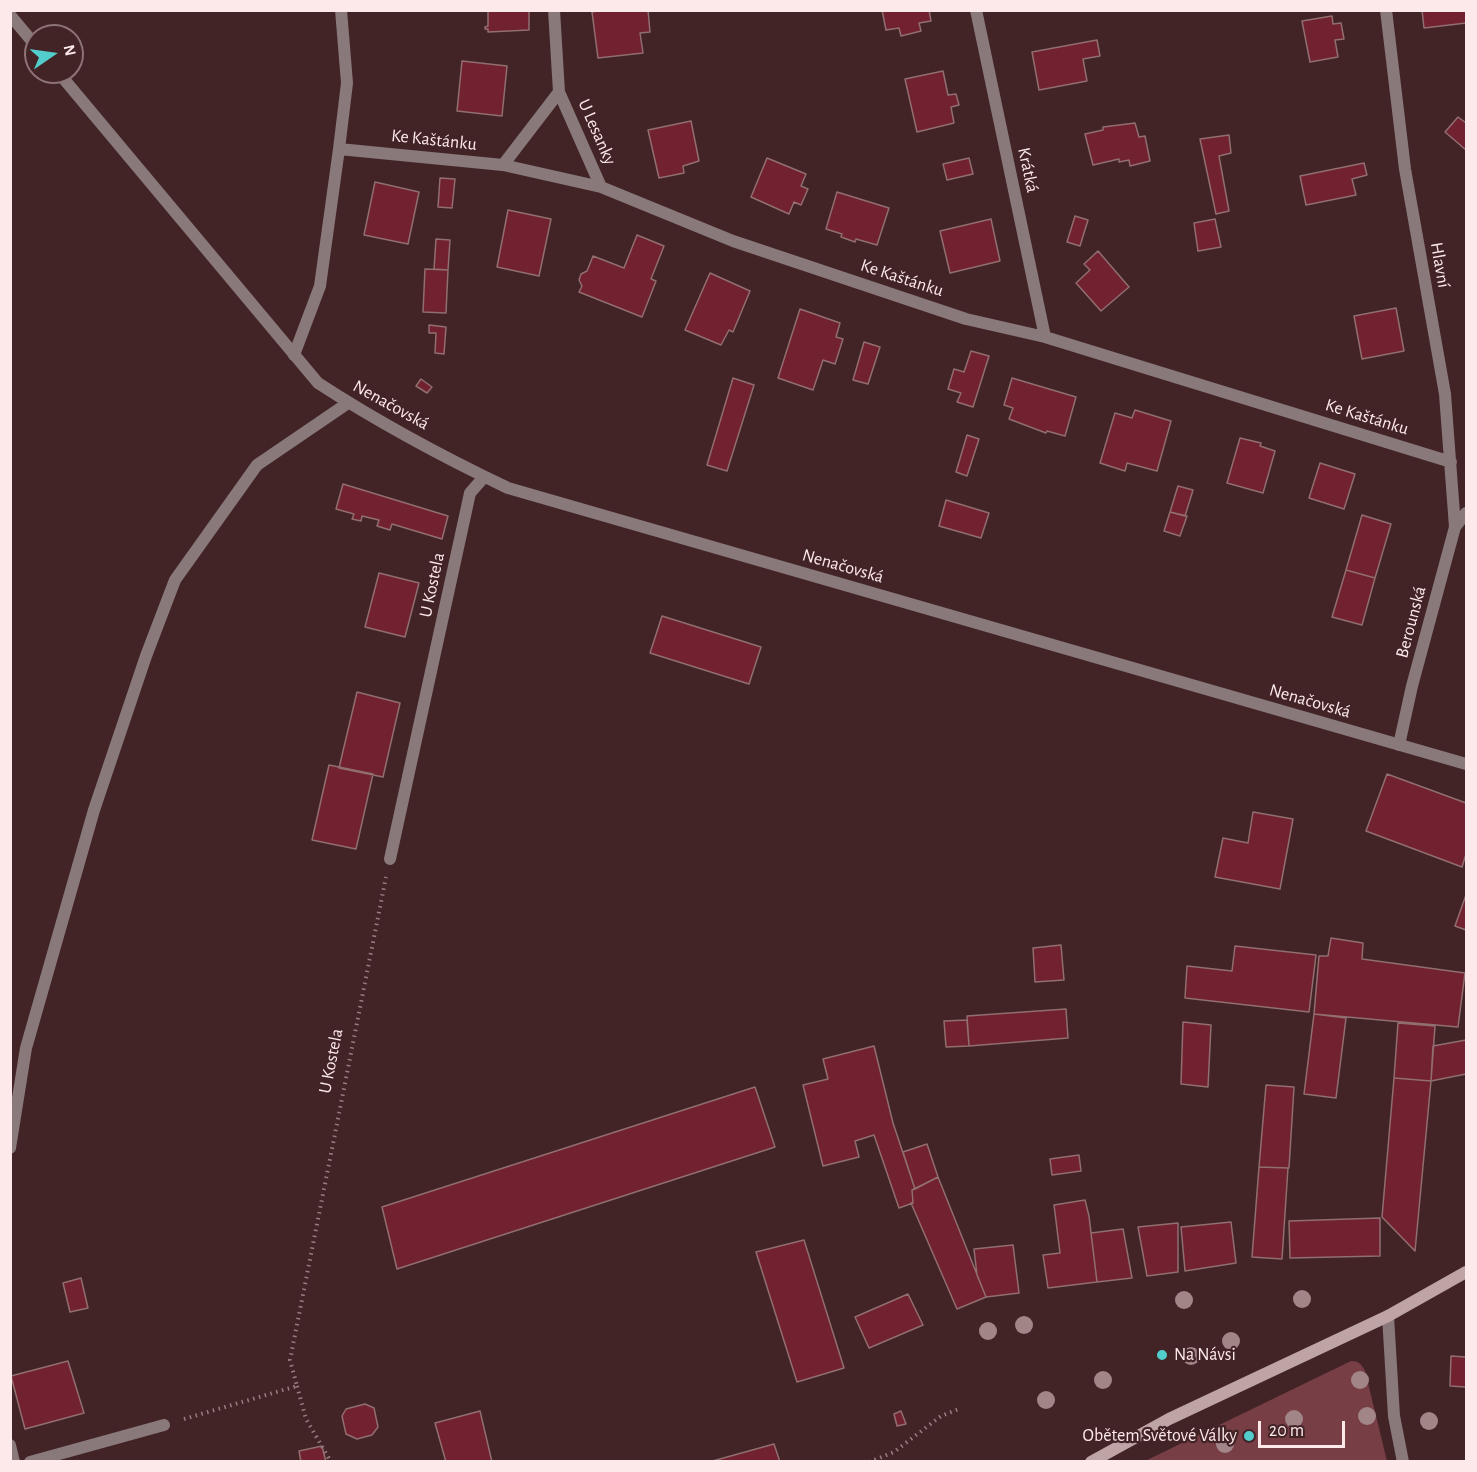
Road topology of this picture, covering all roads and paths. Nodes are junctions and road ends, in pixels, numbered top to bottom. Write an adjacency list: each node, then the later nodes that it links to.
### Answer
1 (341, 10): 9 (street)
2 (554, 10): 8 (street, U Lesanky)
3 (976, 10): 12 (street, Krátká)
4 (1386, 10): 15 (street, Hlavní)
5 (10, 15): 6 (street)
6 (24, 32)
7 (68, 84): 13 (street, Nenačovská)
8 (559, 92): 10 (street, U Lesanky); 11 (street, U Lesanky)
9 (339, 149): 10 (street, Ke Kaštánku); 13 (street)
10 (503, 165): 11 (street, Ke Kaštánku)
11 (601, 187): 12 (street, Ke Kaštánku)
12 (1046, 337): 15 (street, Ke Kaštánku)
13 (294, 355): 14 (street, Nenačovská)
14 (348, 403): 16 (street, Nenačovská); 22 (street)
15 (1451, 462): 18 (street, Hlavní)
16 (484, 477): 19 (street, Nenačovská); 21 (street, U Kostela)
17 (1467, 513): 18 (street, Berounská)
18 (1455, 527): 19 (street, Berounská)
19 (1399, 745): 20 (street, Nenačovská)
20 (1467, 764)
21 (390, 859): 25 (path, U Kostela)
22 (10, 1148)
23 (1467, 1272): 24 (main road)
24 (1388, 1316): 33 (main road); 34 (street)
25 (297, 1386): 27 (path); 31 (path, U Kostela)
26 (959, 1409): 32 (path)
27 (164, 1425): 30 (street)
28 (10, 1445): 29 (street)
29 (14, 1461)
30 (30, 1461)
31 (331, 1461)
32 (869, 1461)
33 (1091, 1461)
34 (1403, 1461)

